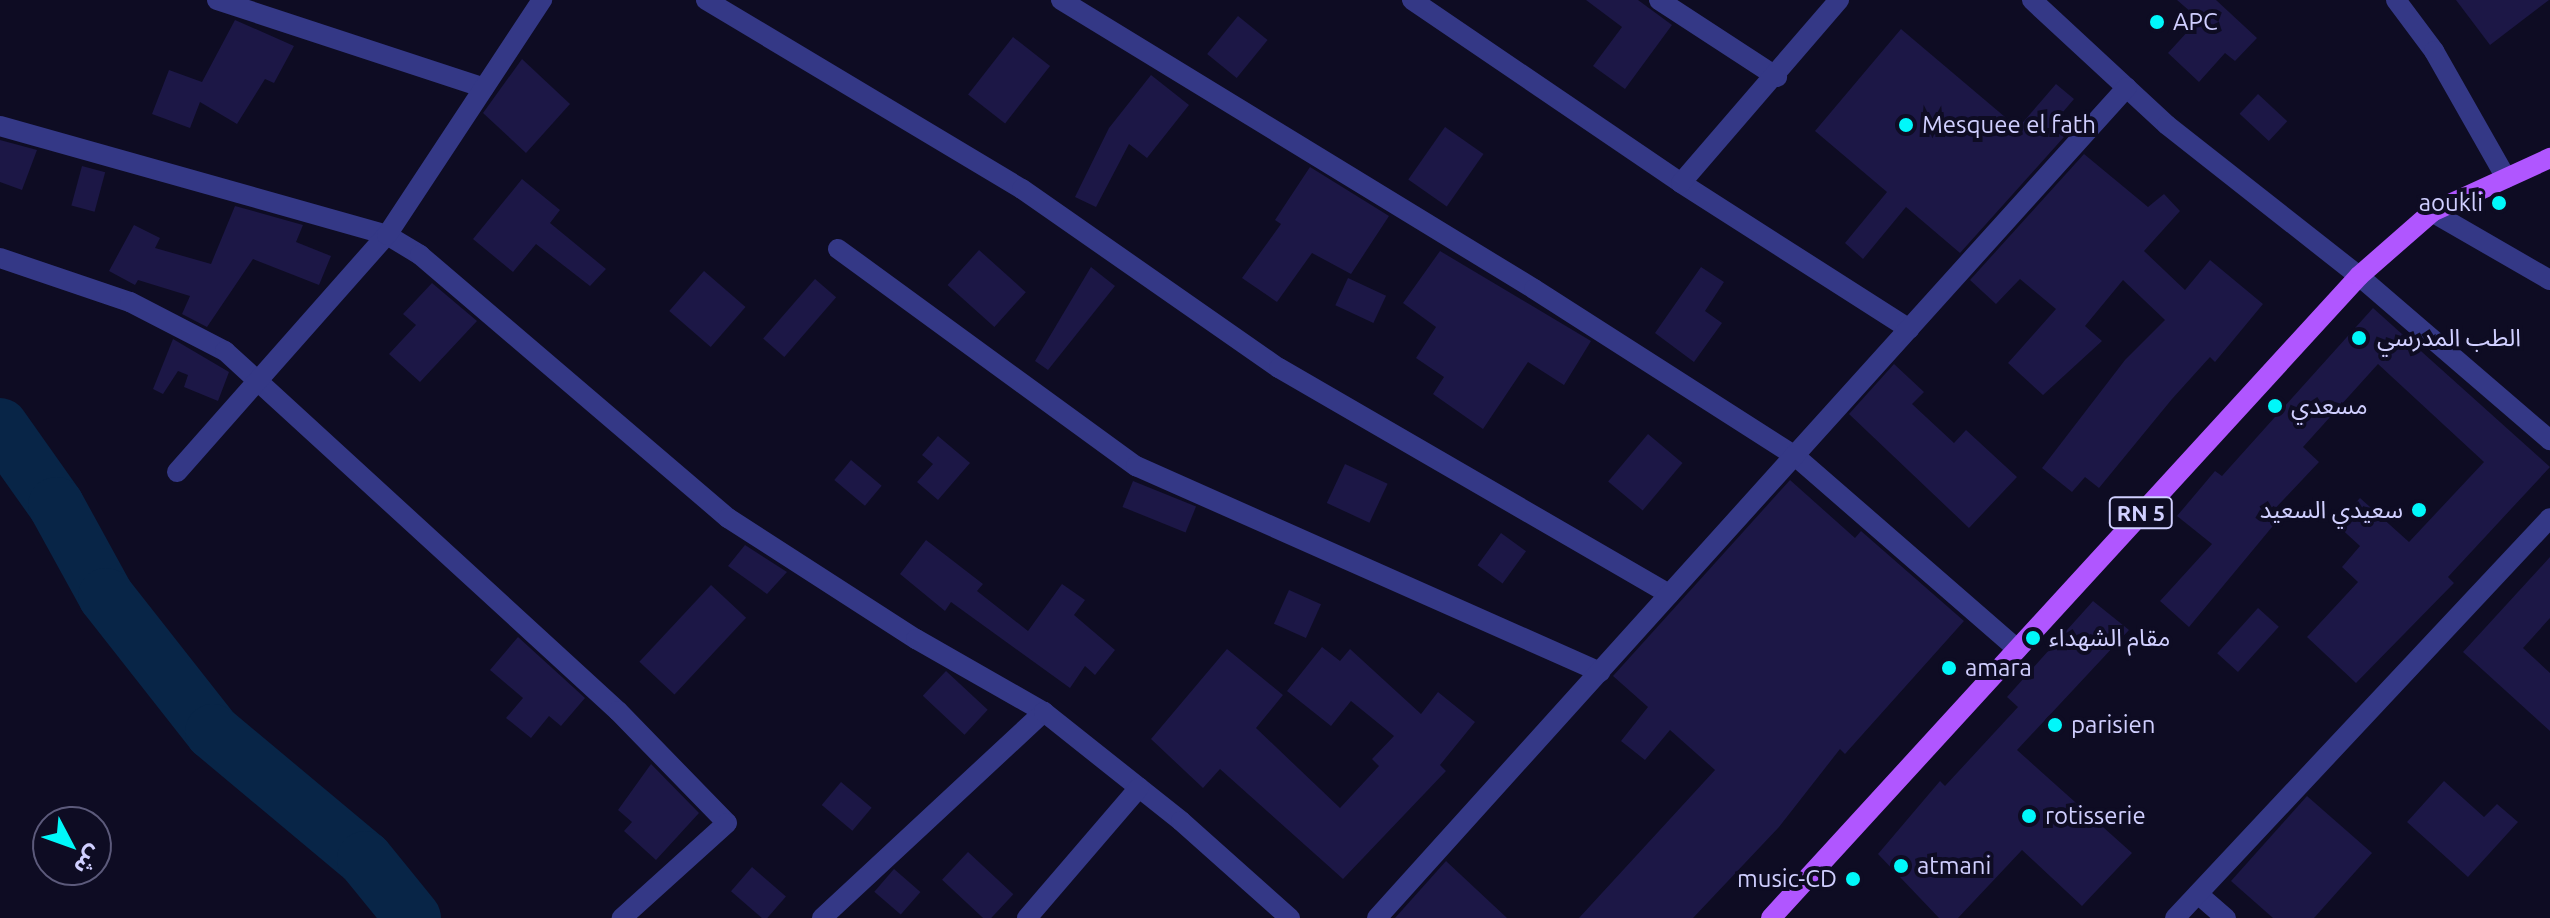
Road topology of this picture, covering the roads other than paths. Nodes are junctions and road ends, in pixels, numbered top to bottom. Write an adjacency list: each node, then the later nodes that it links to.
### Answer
1 (217, 0): 12 (street)
2 (542, 0): 12 (street)
3 (706, 0): 29 (street)
4 (1061, 0): 26 (street)
5 (1412, 0): 16 (street)
6 (1659, 0): 10 (street)
7 (1839, 0): 10 (street)
8 (2032, 0): 11 (street)
9 (2396, 0): 15 (street)
10 (1777, 77): 16 (street)
11 (2127, 87): 21 (street); 23 (street)
12 (484, 88): 18 (street)
13 (0, 126): 18 (street)
14 (2550, 158): 15 (main road, RN 5)
15 (2506, 178): 17 (main road, RN 5)
16 (1681, 183): 23 (street)
17 (2432, 212): 21 (main road, RN 5); 22 (street)
18 (387, 235): 24 (street); 32 (street)
19 (838, 249): 31 (street)
20 (0, 258): 24 (street)
21 (2359, 276): 25 (street); 30 (main road, RN 5)
22 (2550, 280)
23 (1909, 329): 26 (street)
24 (260, 379): 27 (street); 35 (street)
25 (2550, 440)
26 (1794, 455): 29 (street); 30 (street)
27 (177, 472)
28 (2550, 518): 34 (street)
29 (1669, 594): 31 (street)
30 (2017, 649): 40 (main road, RN 5)
31 (1600, 672): 39 (street)
32 (1044, 712): 33 (street); 36 (street)
33 (1139, 788): 37 (street); 38 (street)
34 (2198, 894): 41 (street); 42 (street)
35 (622, 918)
36 (822, 918)
37 (1027, 918)
38 (1290, 918)
39 (1377, 918)
40 (1771, 918)
41 (2175, 918)
42 (2226, 918)

